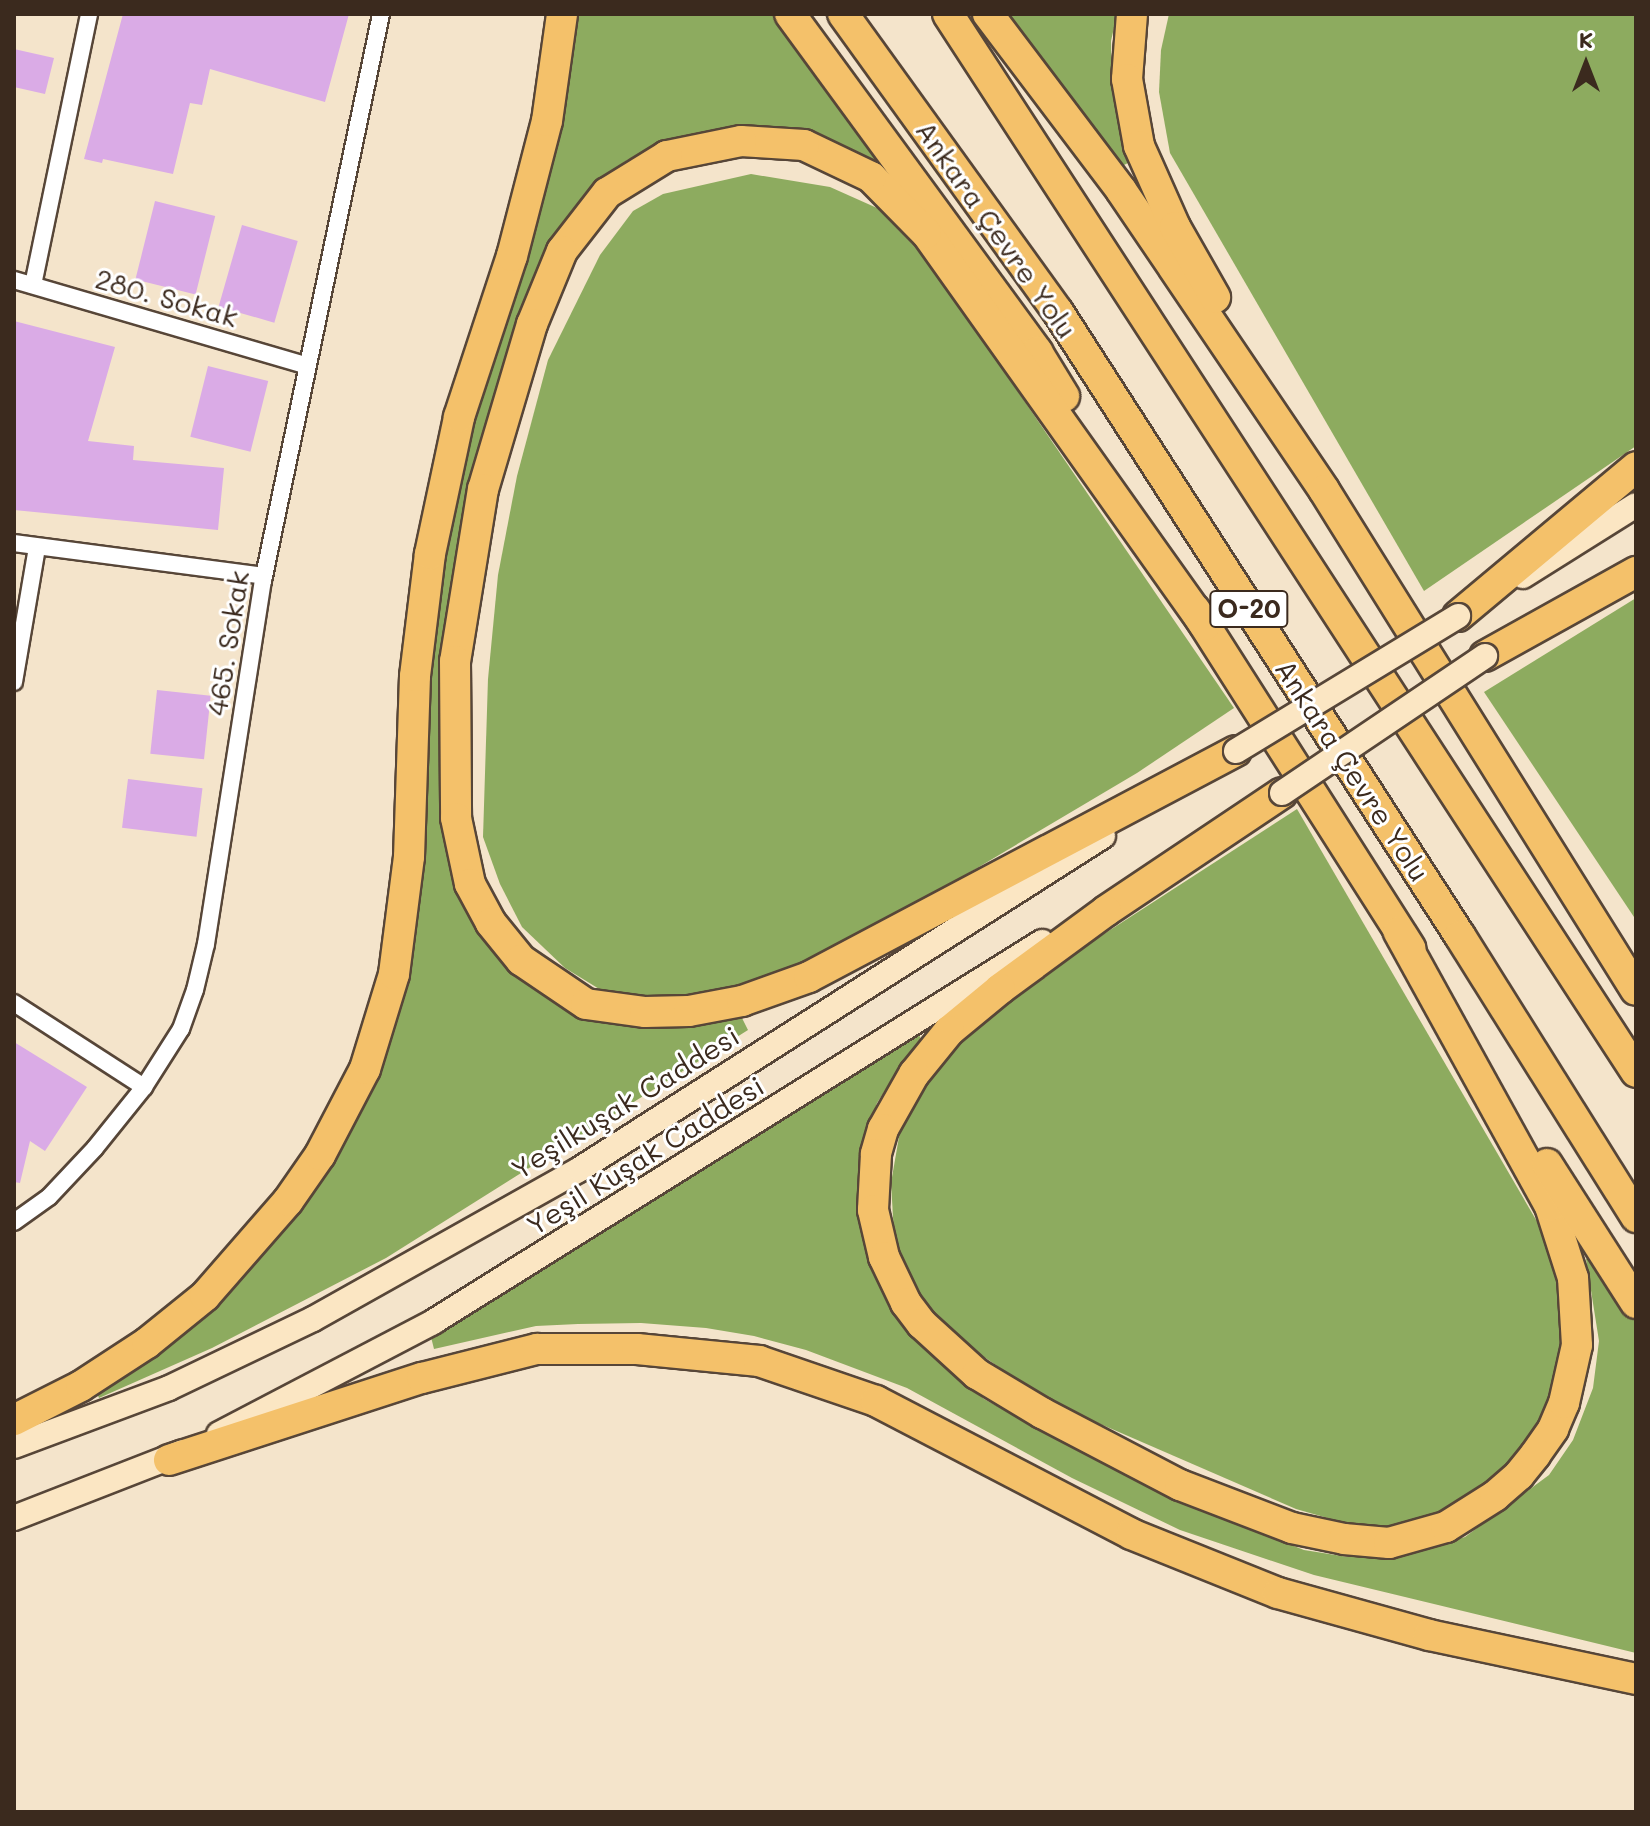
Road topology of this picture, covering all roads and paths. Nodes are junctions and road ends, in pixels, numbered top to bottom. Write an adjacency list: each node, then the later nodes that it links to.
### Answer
1 (89, 14): 10 (street)
2 (381, 14): 11 (street, 465. Sokak)
3 (562, 14): 36 (highway)
4 (790, 14): 21 (highway)
5 (843, 14): 33 (highway, Ankara Çevre Yolu / O-20)
6 (948, 14): 31 (highway, O-20)
7 (988, 14): 13 (highway)
8 (1132, 14): 13 (highway)
9 (14, 280): 10 (street, 280. Sokak)
10 (33, 285): 11 (street, 280. Sokak)
11 (305, 365): 19 (street, 465. Sokak)
12 (1636, 467): 20 (highway)
13 (1324, 490): 24 (highway)
14 (1636, 505): 20 (main road, Yeşilkuşak Caddesi)
15 (14, 543): 16 (street)
16 (37, 548): 19 (street); 23 (street)
17 (1636, 563): 22 (main road, Yeşil Kuşak Caddesi)
18 (1636, 572): 22 (highway)
19 (264, 576): 32 (street, 465. Sokak)
20 (1458, 616): 25 (main road, Yeşilkuşak Caddesi, bridge)
21 (1205, 625): 25 (highway); 27 (highway)
22 (1485, 656): 26 (main road, Yeşil Kuşak Caddesi, bridge)
23 (14, 682)
24 (1483, 742): 28 (highway); 29 (highway)
25 (1236, 751): 37 (main road, Yeşilkuşak Caddesi)
26 (1282, 793): 27 (highway); 38 (main road, Yeşil Kuşak Caddesi)
27 (1399, 932): 35 (highway)
28 (1636, 964)
29 (1636, 990)
30 (14, 1003): 32 (street)
31 (1636, 1072)
32 (144, 1087): 34 (street, 465. Sokak)
33 (1636, 1217)
34 (14, 1222)
35 (1636, 1303)
36 (14, 1420)
37 (14, 1446)
38 (169, 1460): 39 (main road, Yeşil Kuşak Caddesi); 40 (highway)
39 (14, 1518)
40 (1636, 1679)

